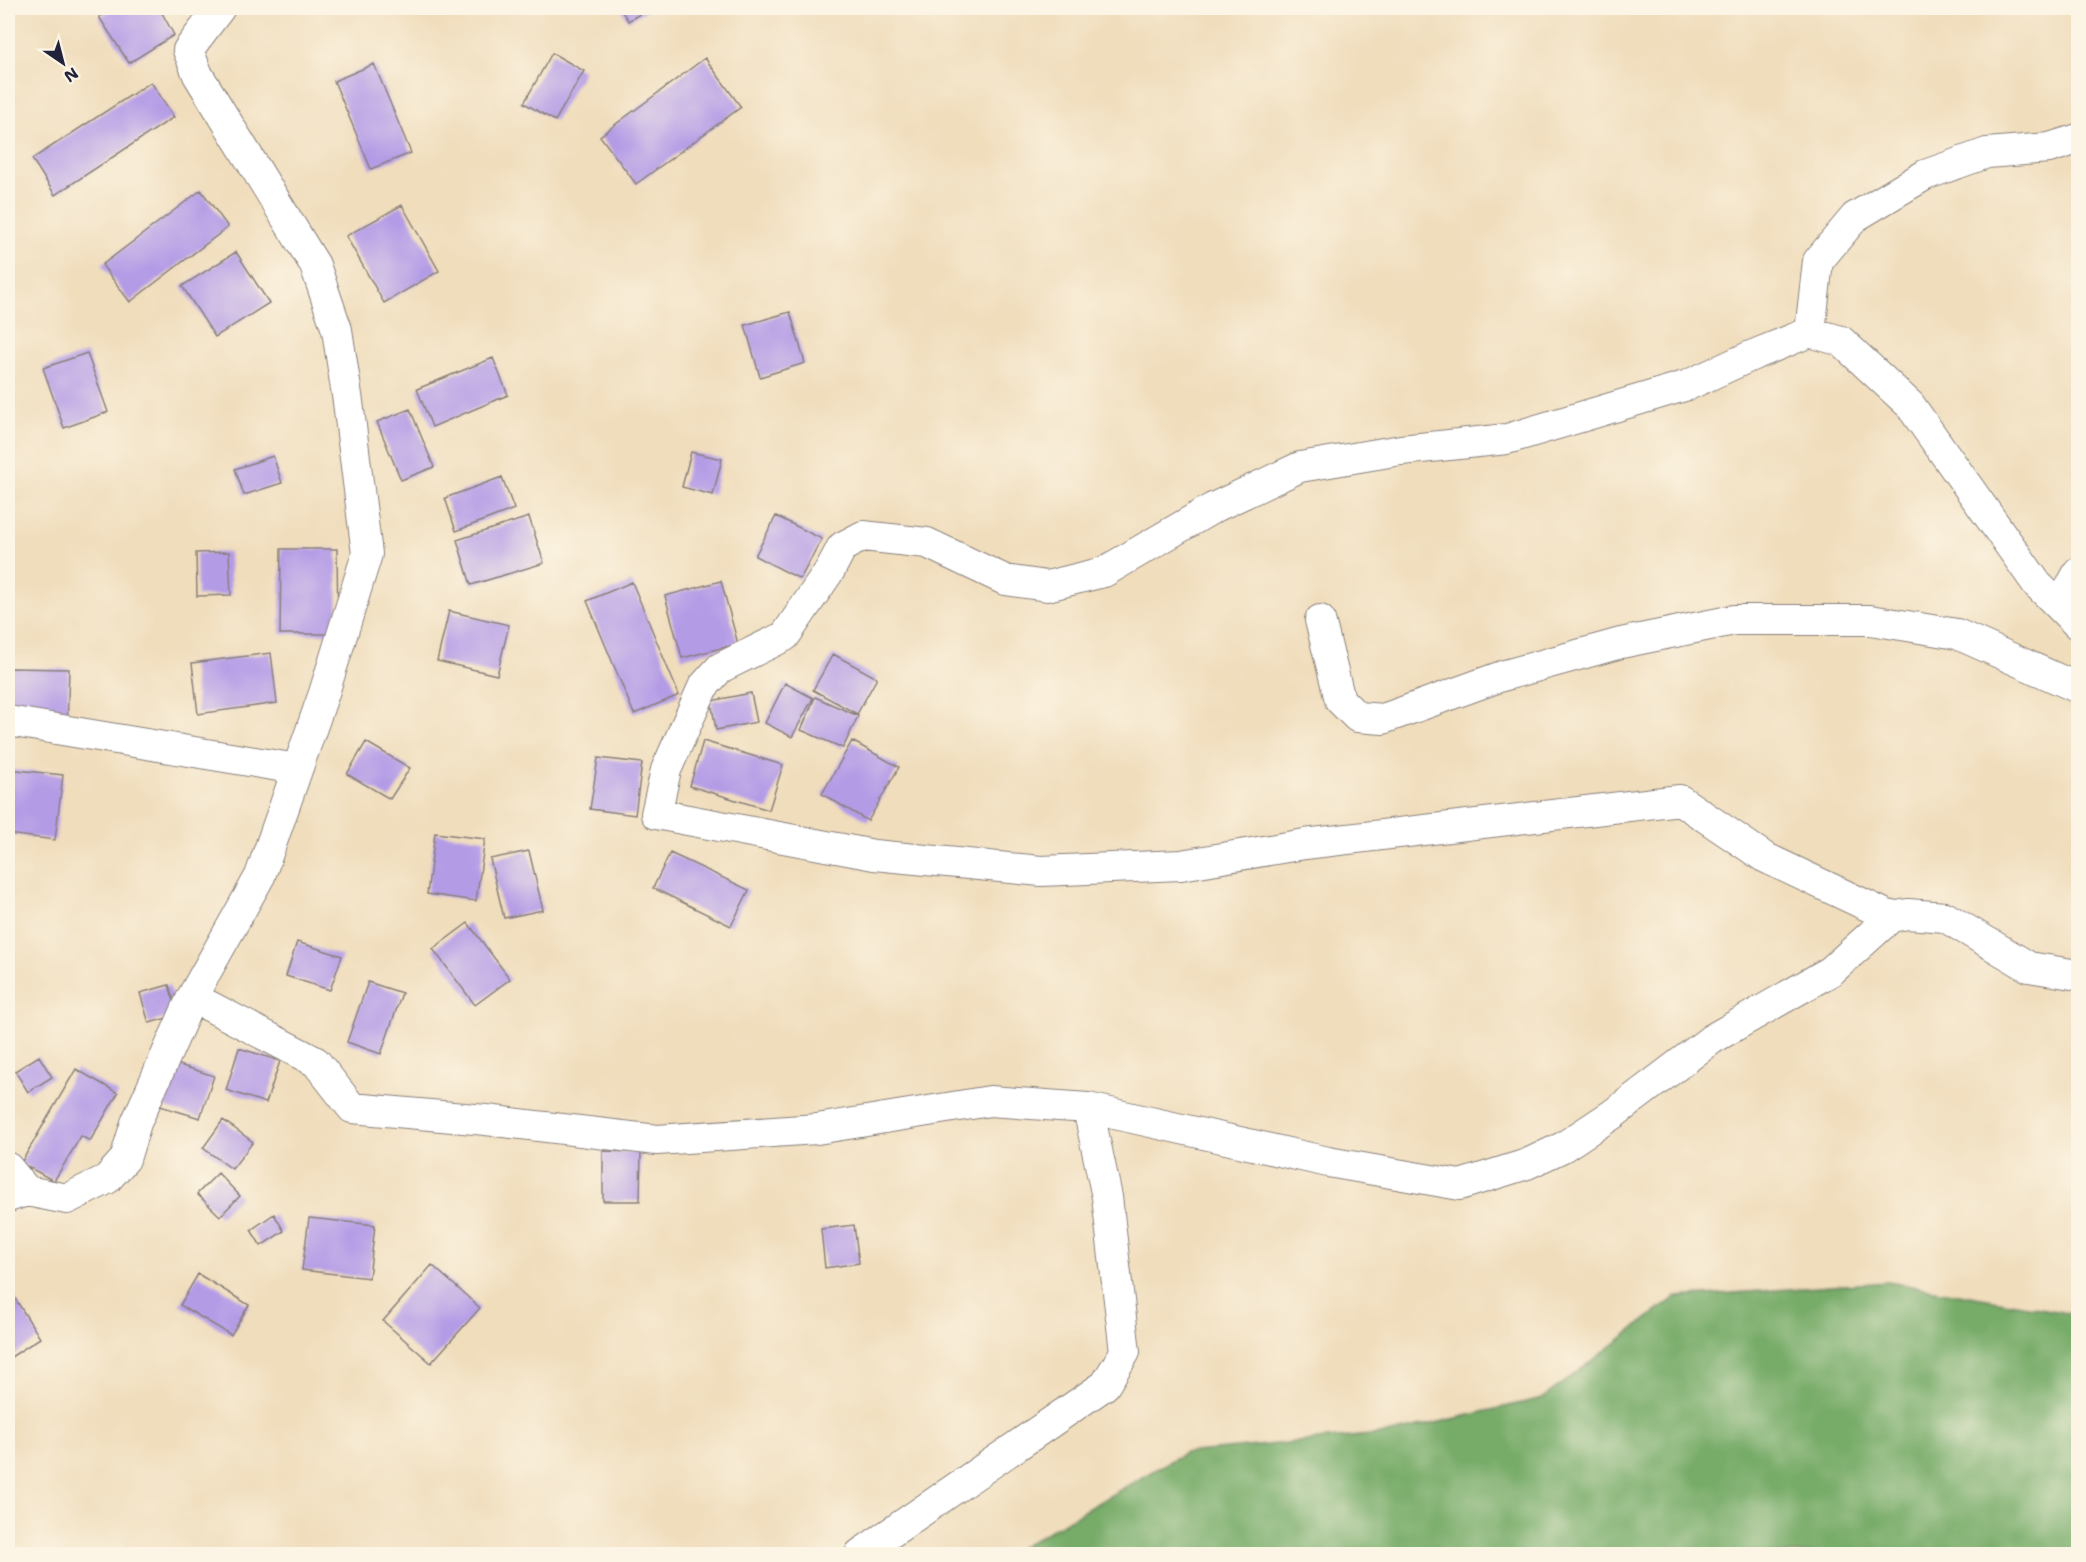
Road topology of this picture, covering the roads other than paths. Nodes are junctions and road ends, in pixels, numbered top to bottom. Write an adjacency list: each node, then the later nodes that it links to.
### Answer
1 (220, 8): 9 (street)
2 (2079, 139): 3 (street)
3 (1810, 332): 5 (street); 10 (street)
4 (2079, 573): 5 (street)
5 (2069, 616)
6 (1320, 620): 7 (street)
7 (2079, 688)
8 (8, 721): 9 (street)
9 (297, 769): 12 (street)
10 (1890, 916): 11 (street); 13 (street)
11 (2079, 975)
12 (192, 997): 13 (street); 15 (street)
13 (1088, 1108): 16 (street)
14 (8, 1168): 15 (street)
15 (17, 1194)
16 (860, 1554)

